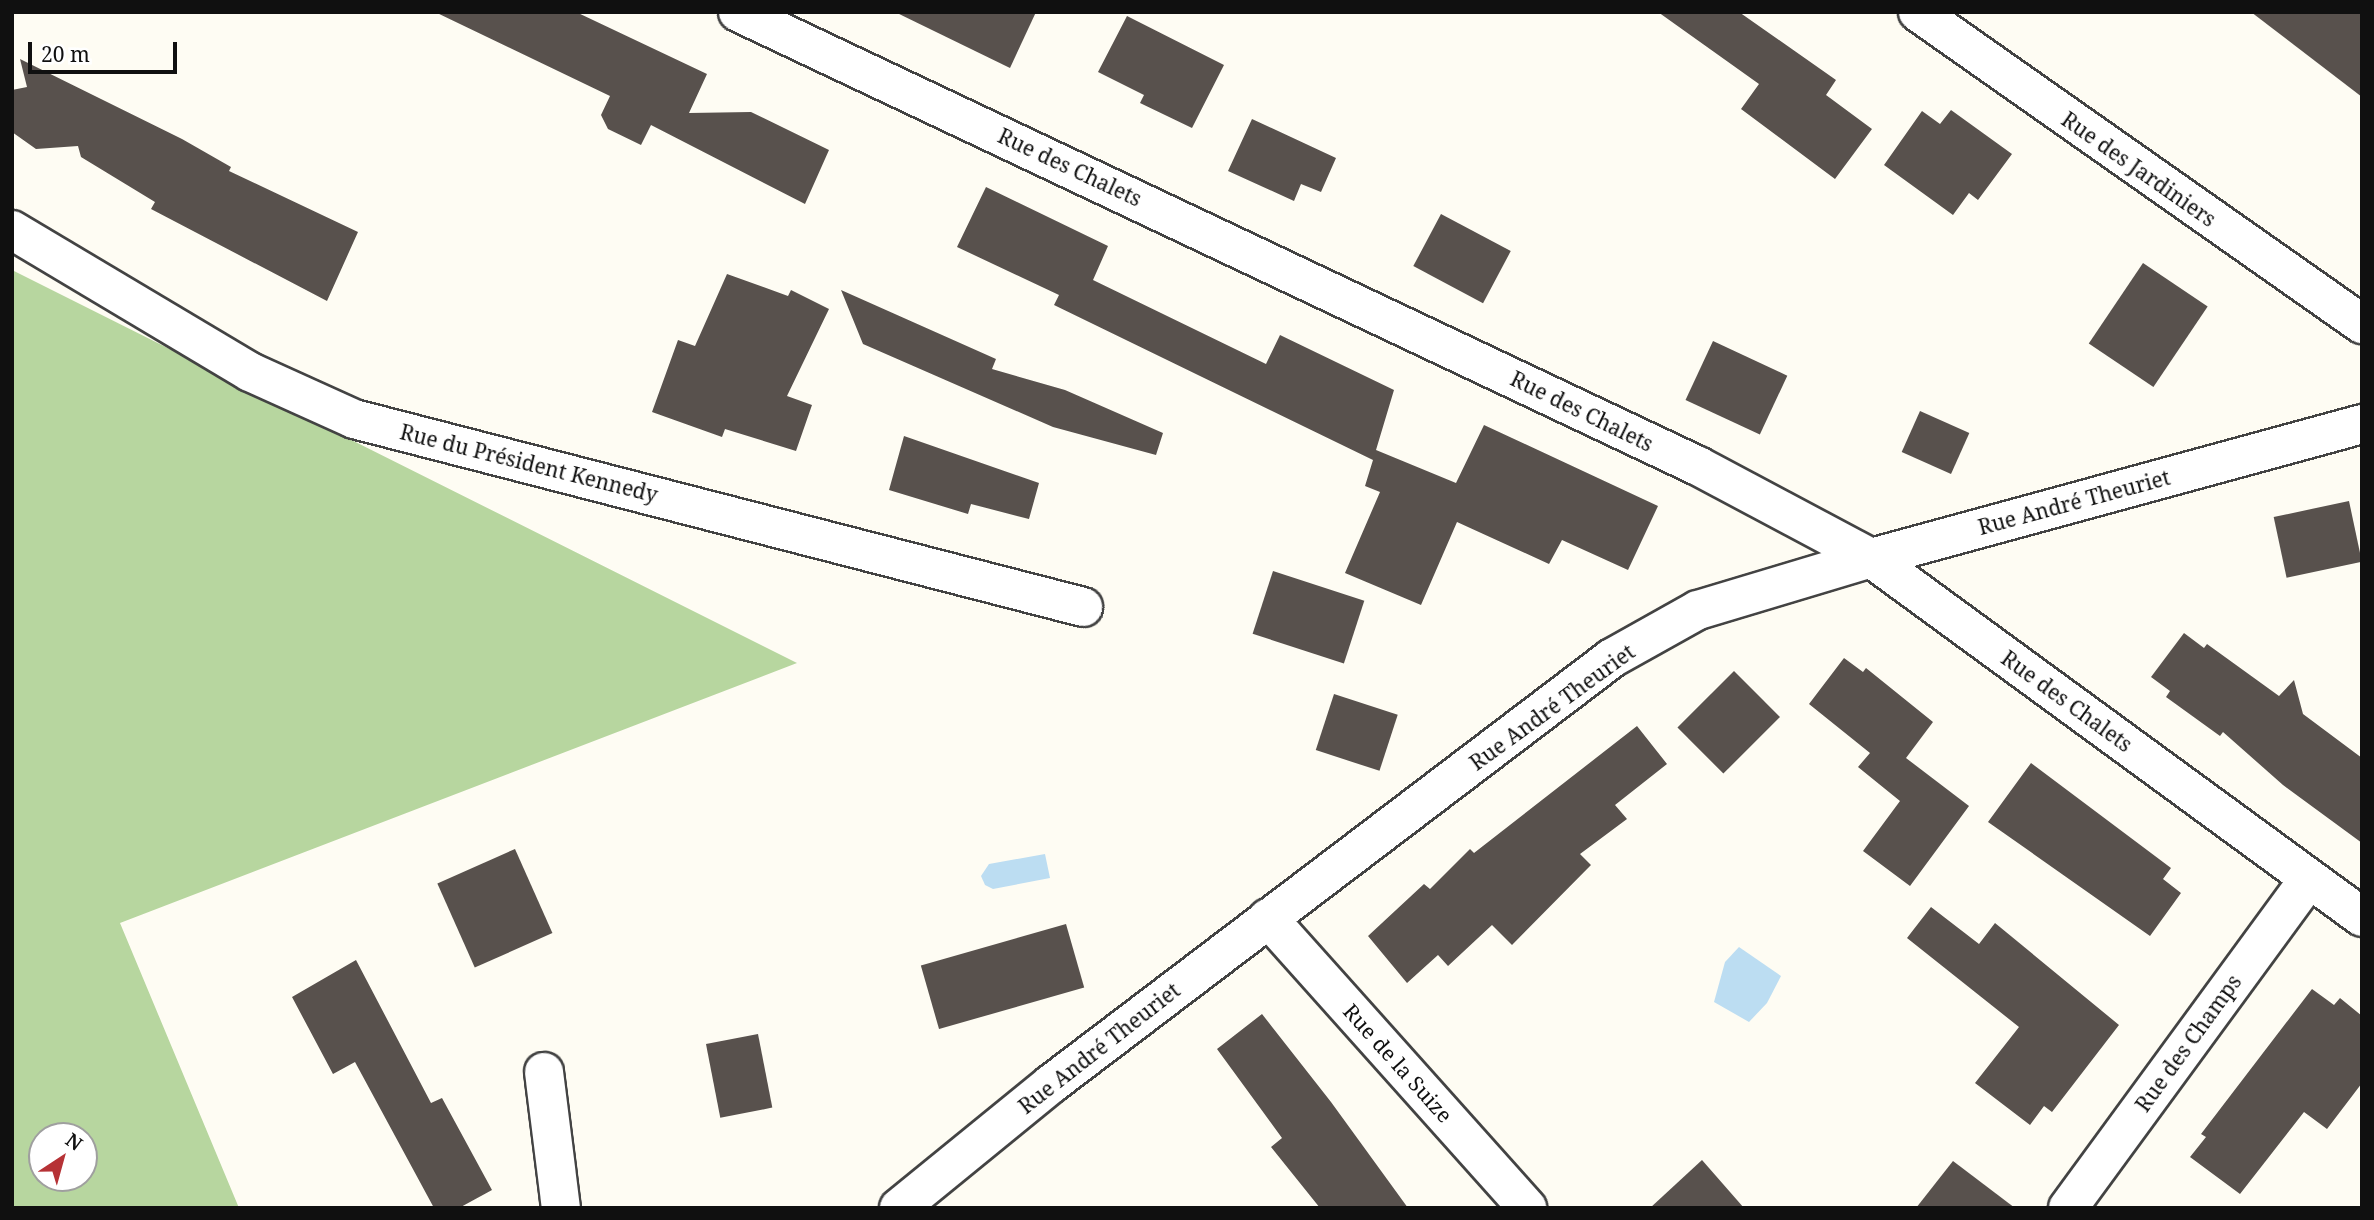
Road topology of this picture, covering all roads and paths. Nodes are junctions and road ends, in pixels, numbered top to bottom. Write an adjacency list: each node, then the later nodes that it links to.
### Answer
1 (738, 12): 6 (street, Rue des Chalets)
2 (1918, 12): 4 (street, Rue des Jardiniers)
3 (12, 230): 7 (street, Rue du Président Kennedy)
4 (2362, 324)
5 (2362, 424): 6 (street, Rue André Theuriet)
6 (1871, 558): 8 (street, Rue des Chalets); 10 (street, Rue André Theuriet)
7 (1083, 607)
8 (2309, 878): 9 (street, Rue des Chalets); 15 (street, Rue des Champs)
9 (2362, 917)
10 (1268, 918): 13 (street, Rue André Theuriet); 14 (street, Rue de la Suize)
11 (544, 1072): 12 (street)
12 (561, 1208)
13 (899, 1208)
14 (1527, 1208)
15 (2068, 1208)

